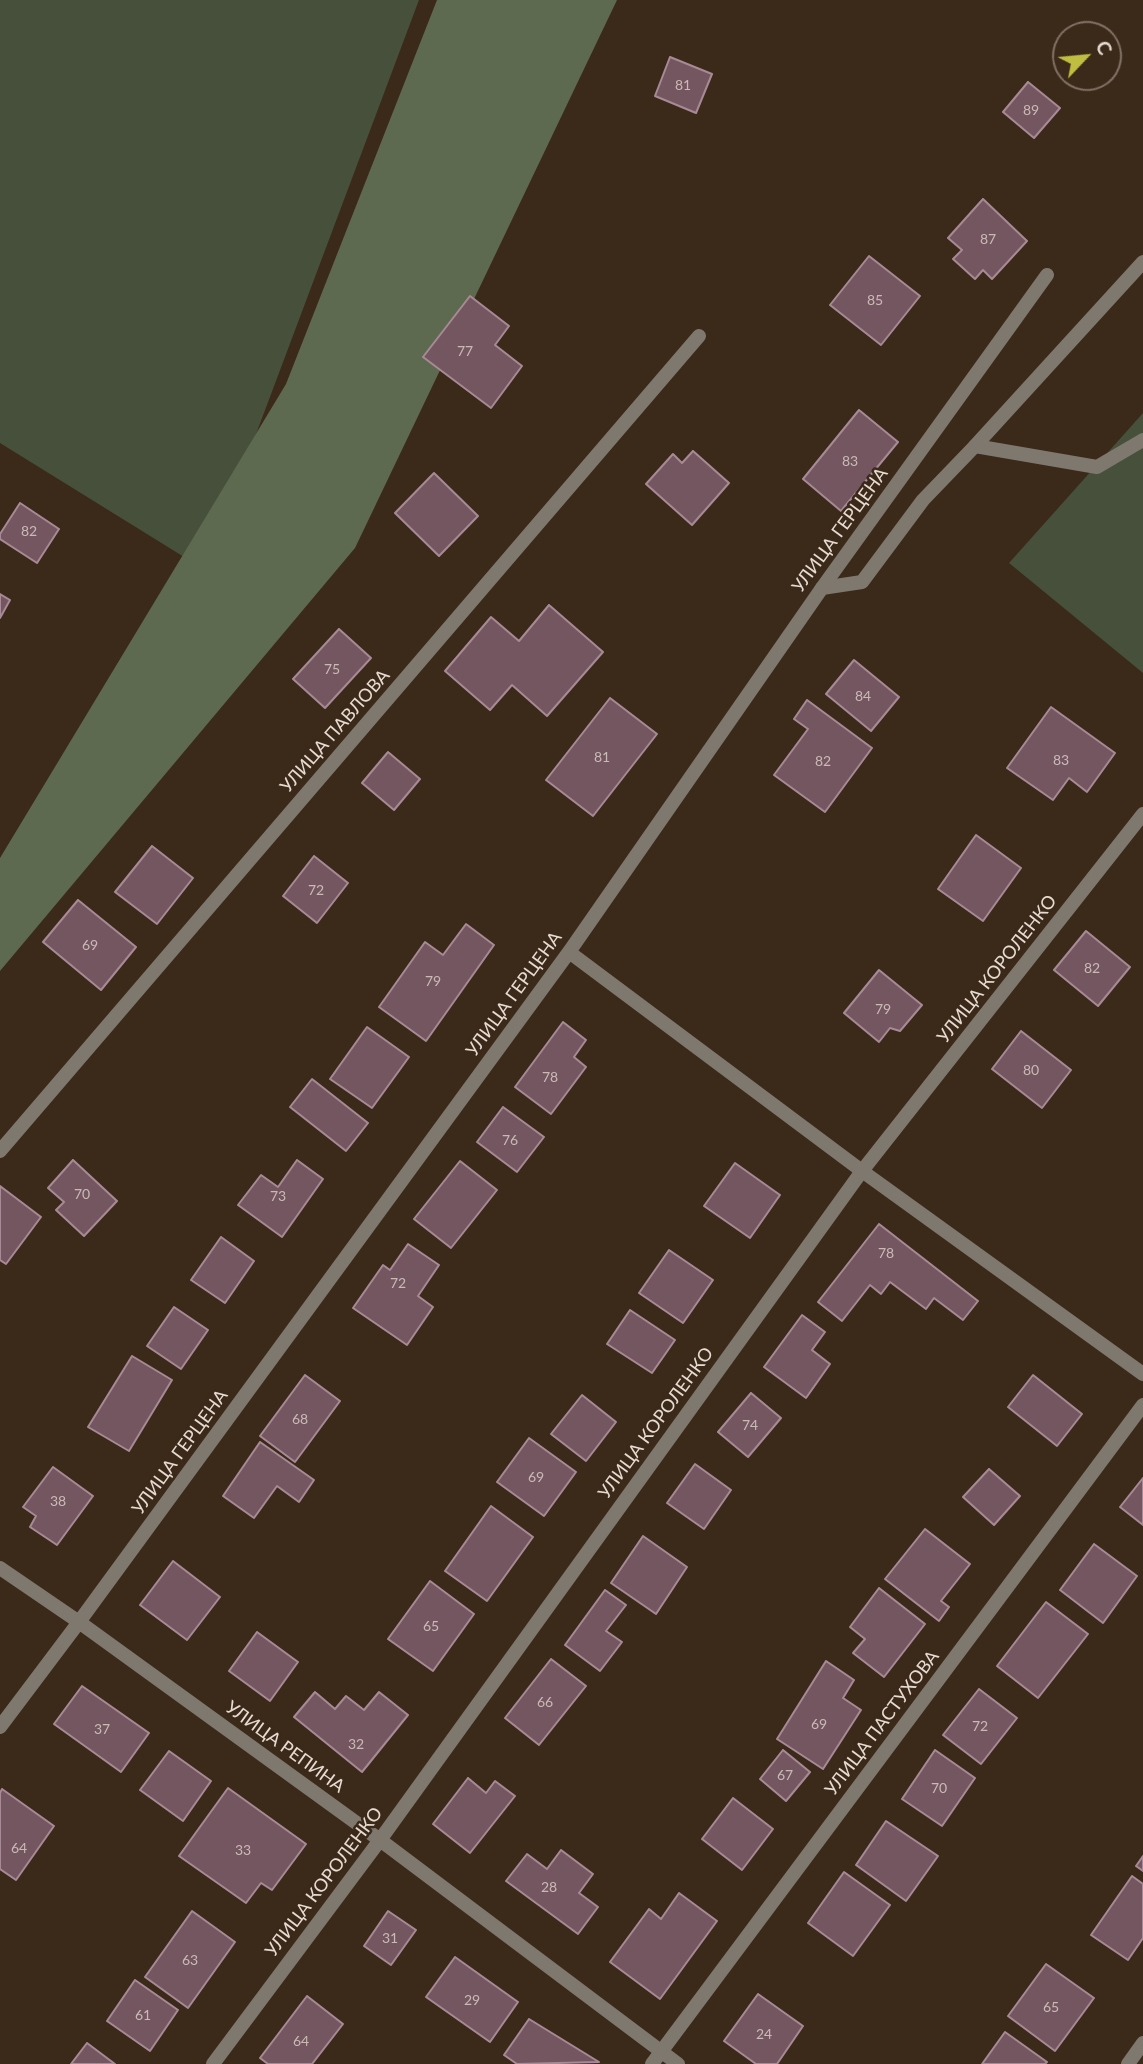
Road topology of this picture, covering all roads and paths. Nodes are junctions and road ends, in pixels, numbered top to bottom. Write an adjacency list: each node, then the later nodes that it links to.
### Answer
1 (1143, 262): 5 (street)
2 (1047, 275): 6 (street, УЛИЦА ГЕРЦЕНА)
3 (699, 337): 9 (street, УЛИЦА ПАВЛОВА)
4 (1143, 440): 5 (street)
5 (975, 446): 6 (street)
6 (822, 588): 8 (street, УЛИЦА ГЕРЦЕНА)
7 (1143, 814): 10 (street, УЛИЦА КОРОЛЕНКО)
8 (569, 952): 10 (street); 14 (street, УЛИЦА ГЕРЦЕНА)
9 (0, 1151)
10 (862, 1171): 11 (street); 16 (street, УЛИЦА КОРОЛЕНКО)
11 (1143, 1374)
12 (1143, 1405): 18 (street, УЛИЦА ПАСТУХОВА)
13 (0, 1568): 14 (street, УЛИЦА РЕПИНА)
14 (79, 1622): 15 (street, УЛИЦА ГЕРЦЕНА); 16 (street, УЛИЦА РЕПИНА)
15 (0, 1727)
16 (380, 1840): 18 (street, УЛИЦА РЕПИНА); 19 (street, УЛИЦА КОРОЛЕНКО)
17 (1143, 2043): 22 (street)
18 (661, 2052): 20 (street, УЛИЦА ПАСТУХОВА); 21 (street, УЛИЦА РЕПИНА)
19 (213, 2064)
20 (652, 2064)
21 (678, 2064)
22 (1128, 2064)

